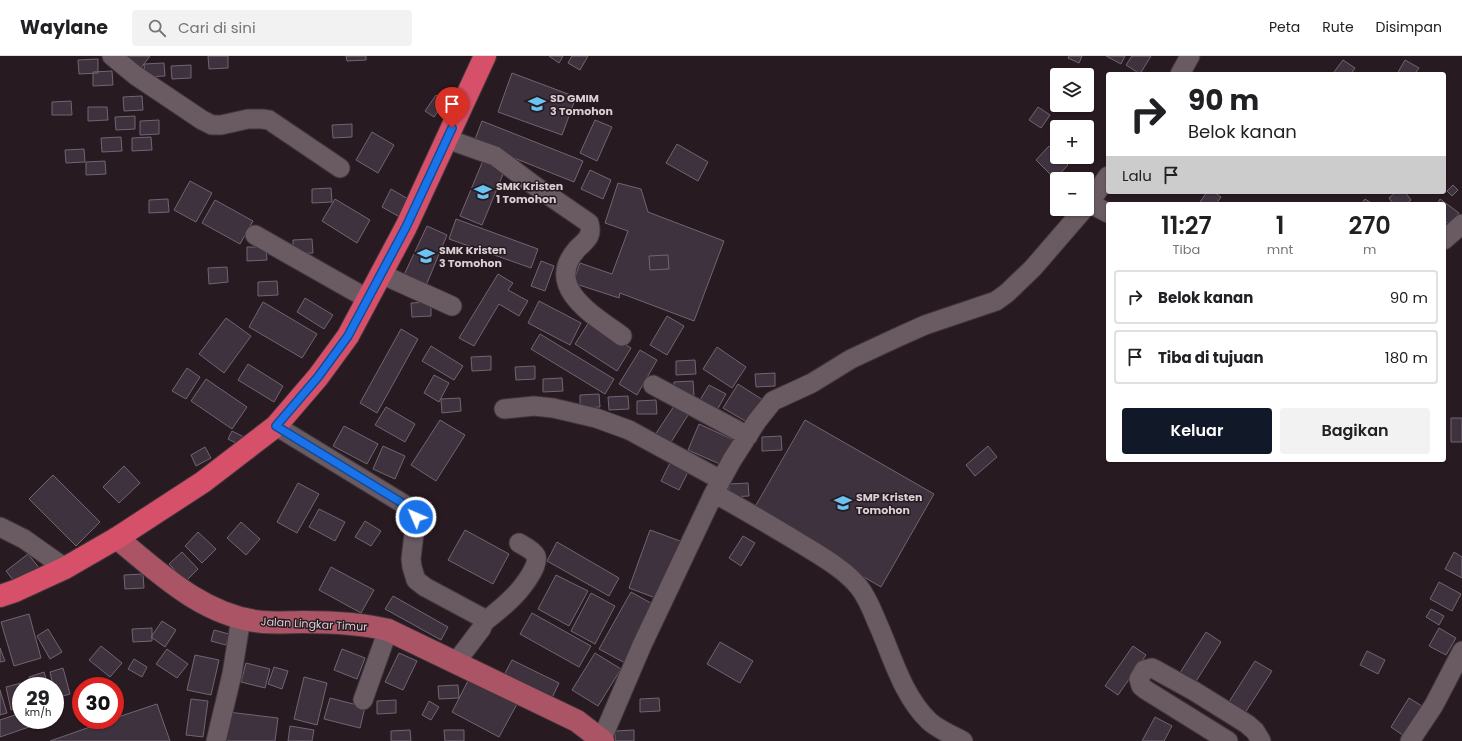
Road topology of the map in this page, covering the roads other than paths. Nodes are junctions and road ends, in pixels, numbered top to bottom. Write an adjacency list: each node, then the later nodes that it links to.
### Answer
1 (112, 56): 6 (street)
2 (485, 56): 5 (highway)
3 (1190, 56): 4 (street)
4 (1181, 72)
5 (447, 139): 15 (highway); 18 (street)
6 (340, 168)
7 (1106, 179): 8 (street)
8 (1094, 196)
9 (1094, 208): 10 (street)
10 (1106, 212)
11 (1078, 216): 22 (street)
12 (1462, 224): 14 (street)
13 (255, 235): 16 (street)
14 (1446, 238)
15 (381, 274): 16 (highway); 17 (street)
16 (368, 299): 21 (highway)
17 (452, 306)
18 (622, 336)
19 (653, 385): 22 (street)
20 (504, 409): 23 (street)
21 (276, 426): 25 (highway); 30 (street)
22 (748, 436): 23 (street)
23 (718, 486): 36 (street); 37 (street)
24 (0, 527): 27 (street)
25 (118, 538): 27 (highway); 29 (main road, Jalan Lingkar Timur)
26 (519, 543): 30 (street)
27 (64, 568): 28 (highway)
28 (0, 596)
29 (241, 618): 31 (main road, Jalan Lingkar Timur); 35 (street)
30 (484, 622): 33 (street)
31 (388, 630): 33 (main road, Jalan Lingkar Timur); 34 (street)
32 (1462, 651): 40 (street)
33 (456, 662): 36 (main road, Jalan Lingkar Timur)
34 (363, 700)
35 (216, 741)
36 (602, 741)
37 (963, 741)
38 (1228, 741): 39 (street)
39 (1261, 741)
40 (1410, 741)

